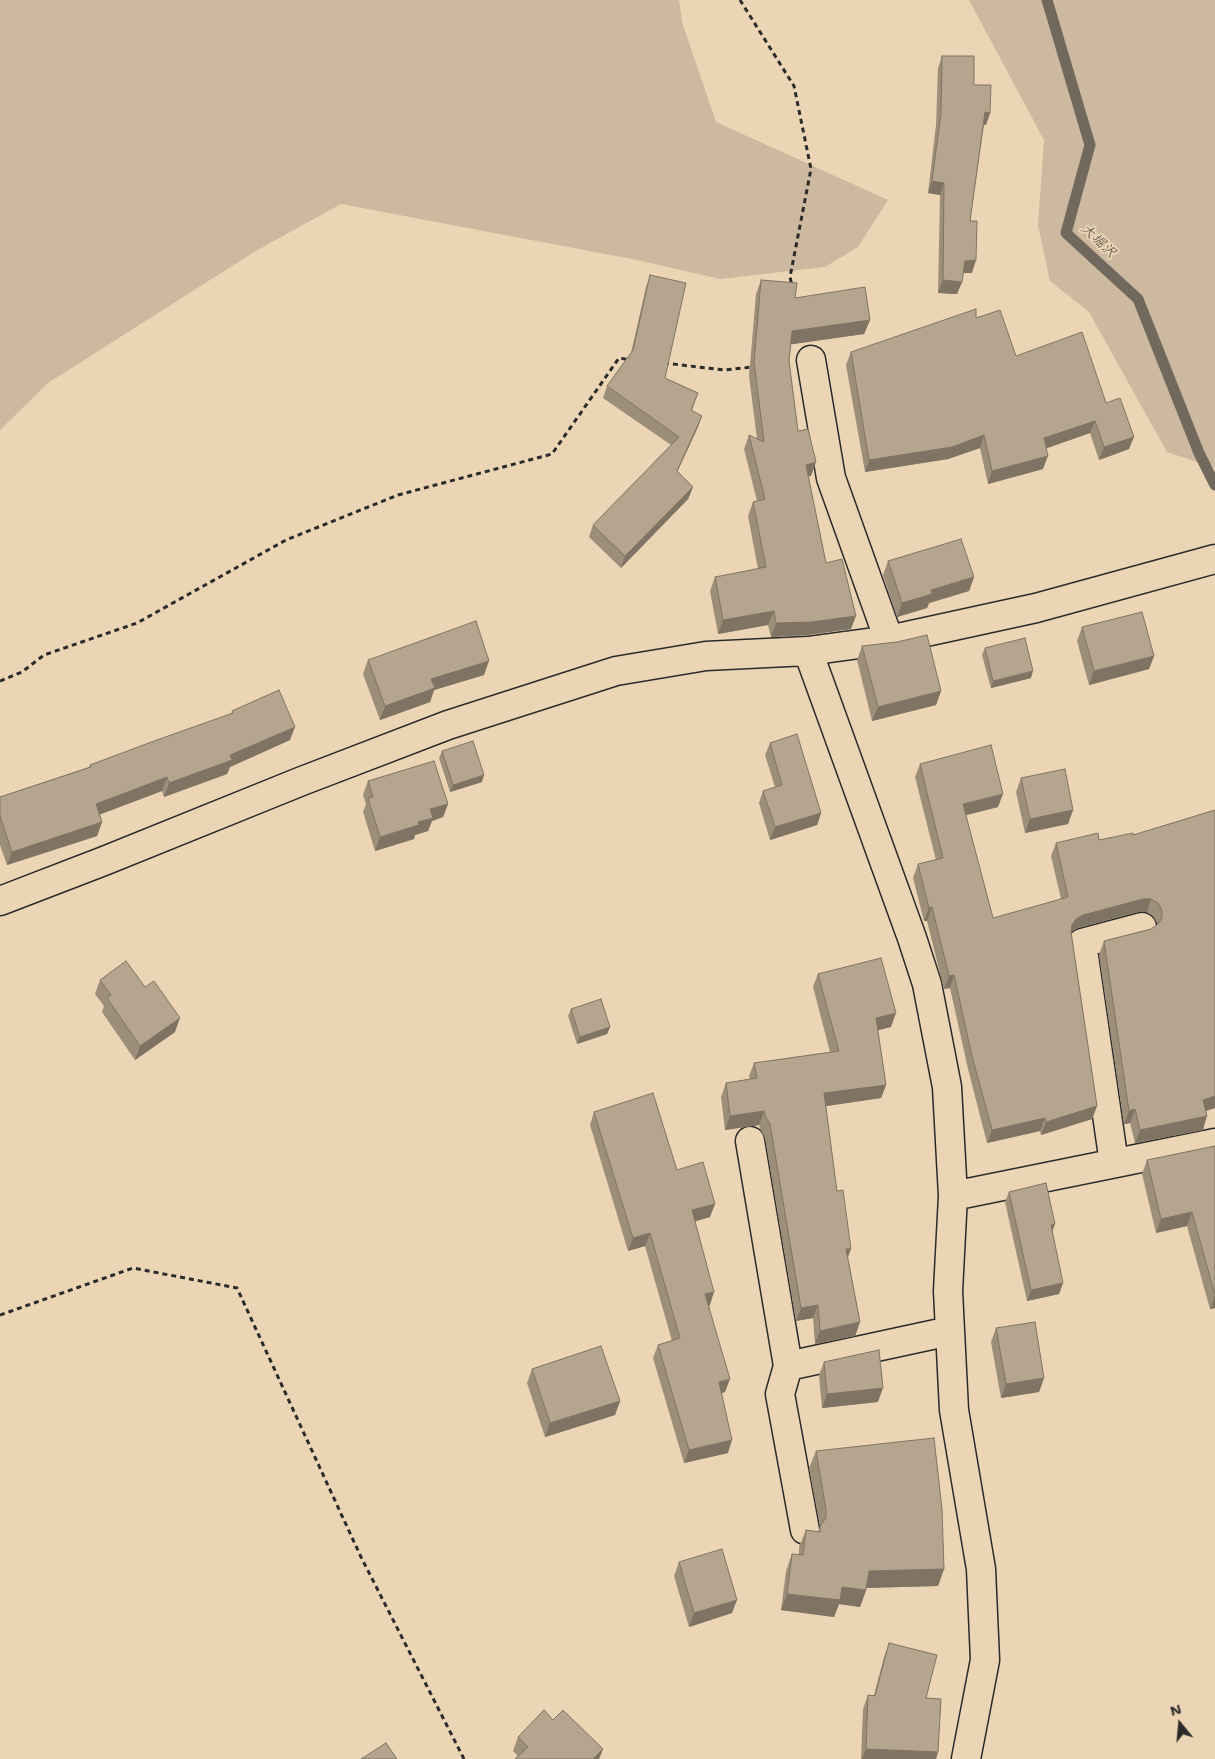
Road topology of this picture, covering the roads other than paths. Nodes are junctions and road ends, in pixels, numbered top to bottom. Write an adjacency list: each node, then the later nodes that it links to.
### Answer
1 (812, 360): 3 (street)
2 (1215, 559): 3 (street)
3 (889, 640): 4 (street)
4 (808, 651): 5 (street); 10 (street)
5 (0, 901)
6 (1142, 927): 9 (street)
7 (750, 1141): 12 (street)
8 (1215, 1143): 9 (street)
9 (1114, 1163): 10 (street)
10 (953, 1196): 11 (street)
11 (950, 1331): 12 (street); 14 (street)
12 (788, 1366): 13 (street)
13 (805, 1530)
14 (966, 1759)

